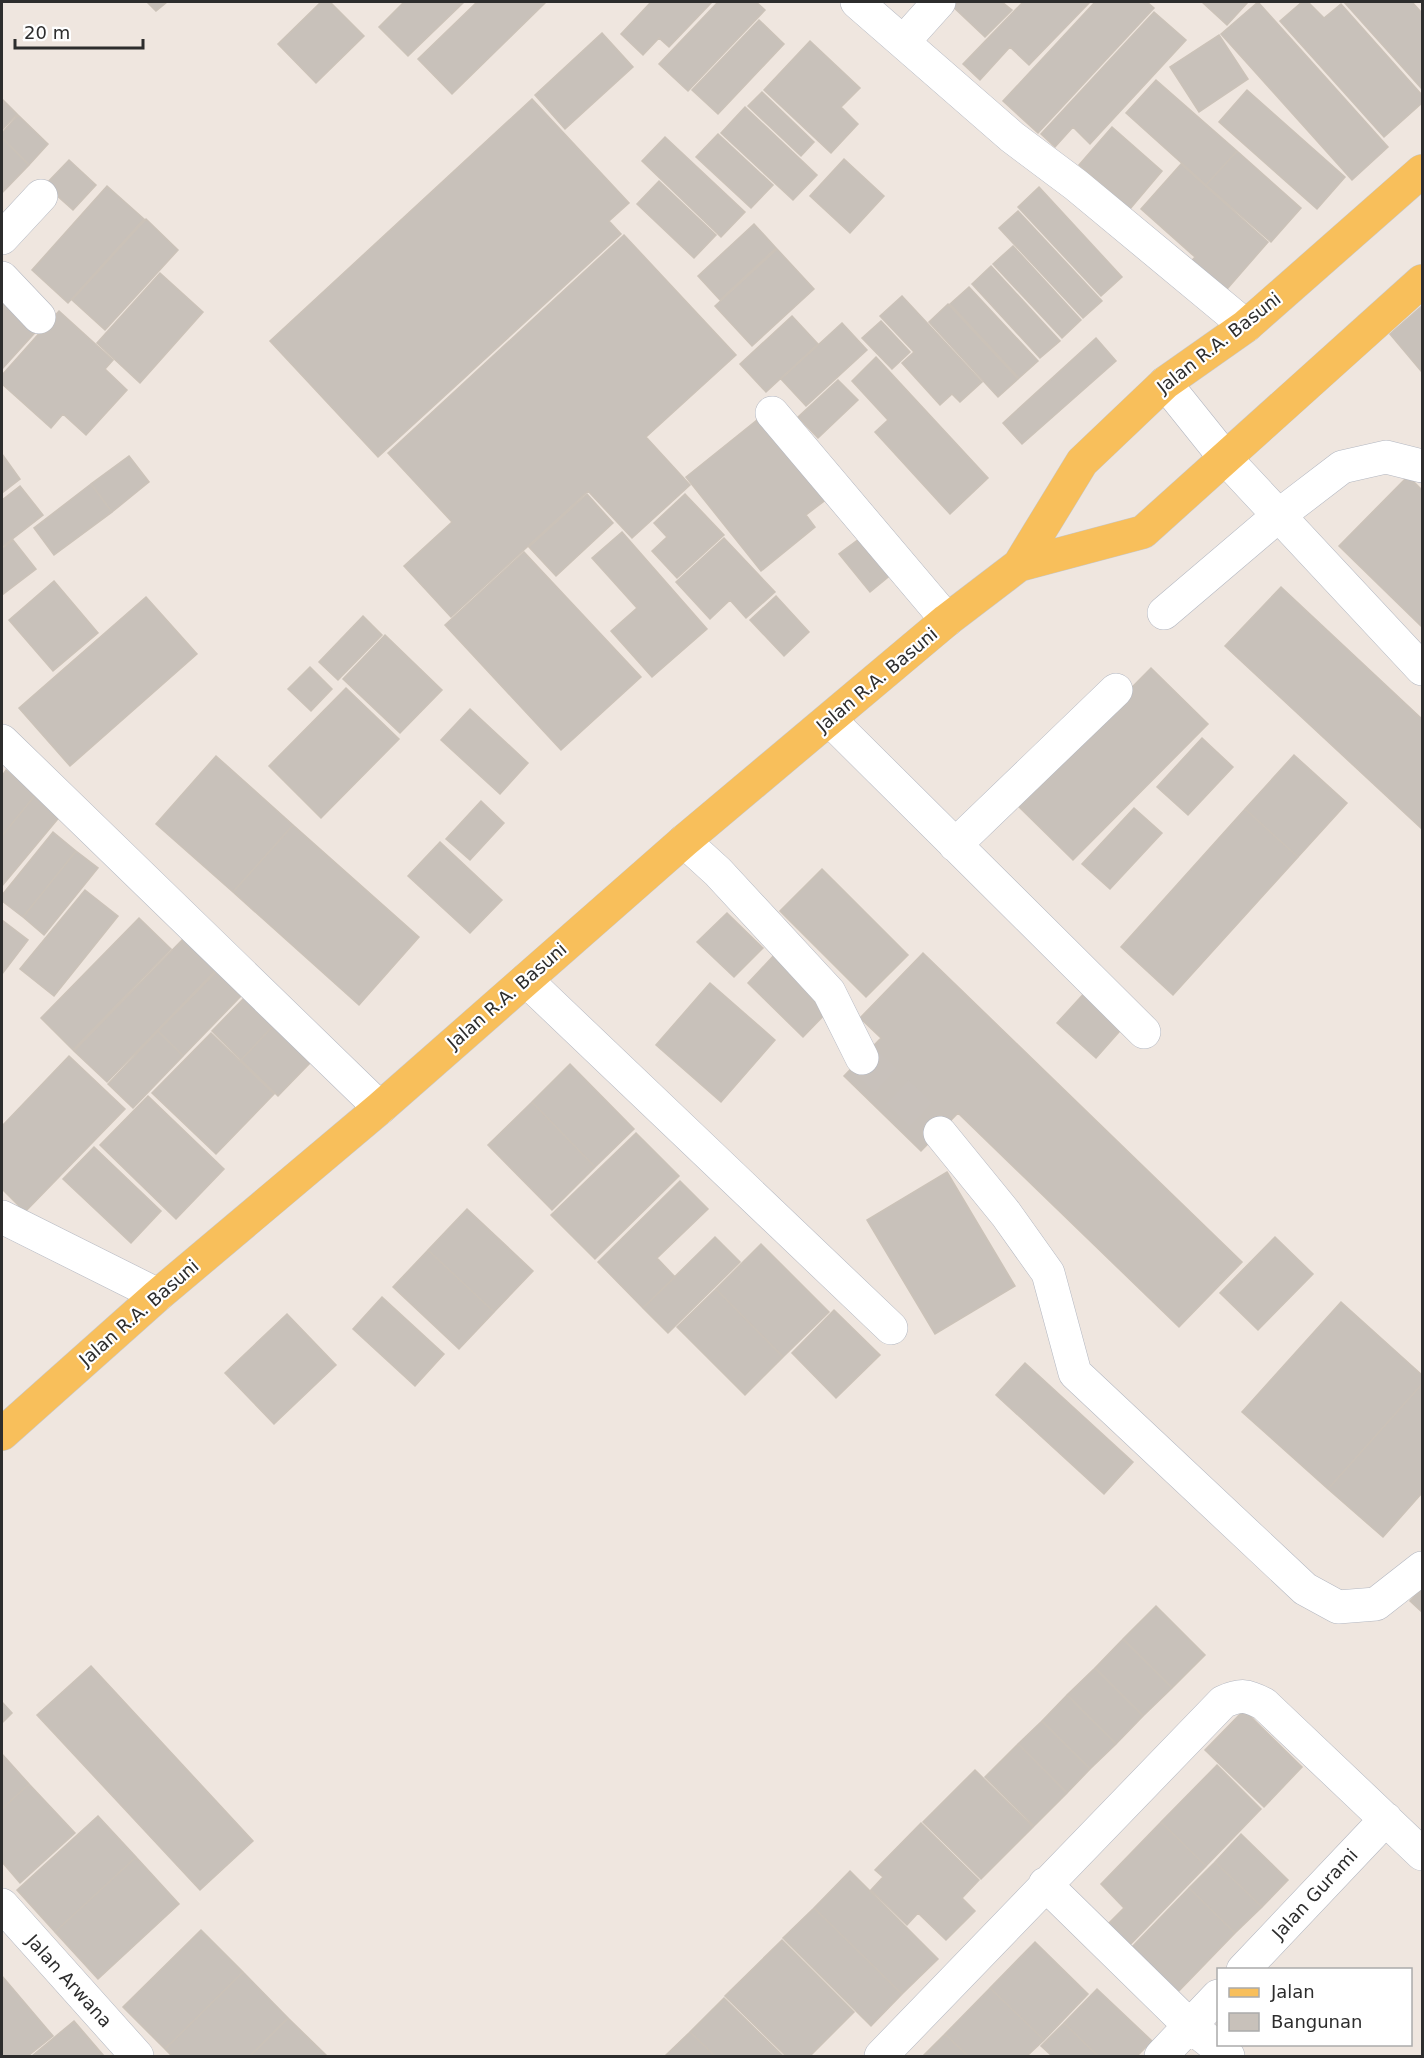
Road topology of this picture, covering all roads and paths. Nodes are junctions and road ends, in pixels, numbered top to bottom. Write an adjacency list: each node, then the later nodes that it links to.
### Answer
1 (856, 2): 3 (street)
2 (939, 2): 3 (street)
3 (904, 41): 10 (street)
4 (1422, 171): 10 (main road, Jalan R.A. Basuni)
5 (41, 196): 6 (street)
6 (2, 238)
7 (2, 278): 9 (street)
8 (1422, 281): 13 (main road, Jalan R.A. Basuni)
9 (39, 317)
10 (1246, 326): 11 (main road, Jalan R.A. Basuni)
11 (1165, 383): 13 (street); 16 (main road, Jalan R.A. Basuni)
12 (772, 413): 18 (street)
13 (1226, 459): 15 (street); 16 (main road, Jalan R.A. Basuni)
14 (1422, 466): 15 (street)
15 (1278, 516): 17 (street); 19 (street)
16 (1019, 565): 18 (main road, Jalan R.A. Basuni)
17 (1164, 613)
18 (947, 620): 21 (main road, Jalan R.A. Basuni)
19 (1422, 669)
20 (1116, 690): 24 (street)
21 (830, 720): 23 (main road, Jalan R.A. Basuni); 24 (street)
22 (2, 741): 28 (street)
23 (684, 841): 25 (main road, Jalan R.A. Basuni); 27 (street)
24 (955, 845): 26 (street)
25 (526, 980): 28 (main road, Jalan R.A. Basuni); 32 (street)
26 (1143, 1032)
27 (862, 1058)
28 (380, 1108): 31 (main road, Jalan R.A. Basuni)
29 (939, 1132): 34 (street)
30 (2, 1217): 31 (street)
31 (158, 1295): 33 (main road, Jalan R.A. Basuni)
32 (891, 1328)
33 (2, 1434)
34 (1422, 1568)
35 (1386, 1819): 36 (street); 37 (street); 39 (street, Jalan Gurami)
36 (1422, 1854)
37 (1046, 1884): 41 (street); 43 (street)
38 (2, 1905): 42 (street, Jalan Arwana)
39 (1245, 1968)
40 (1217, 1997): 41 (street)
41 (1190, 2026): 44 (street); 45 (street)
42 (137, 2056)
43 (881, 2056)
44 (1161, 2056)
45 (1228, 2056)

